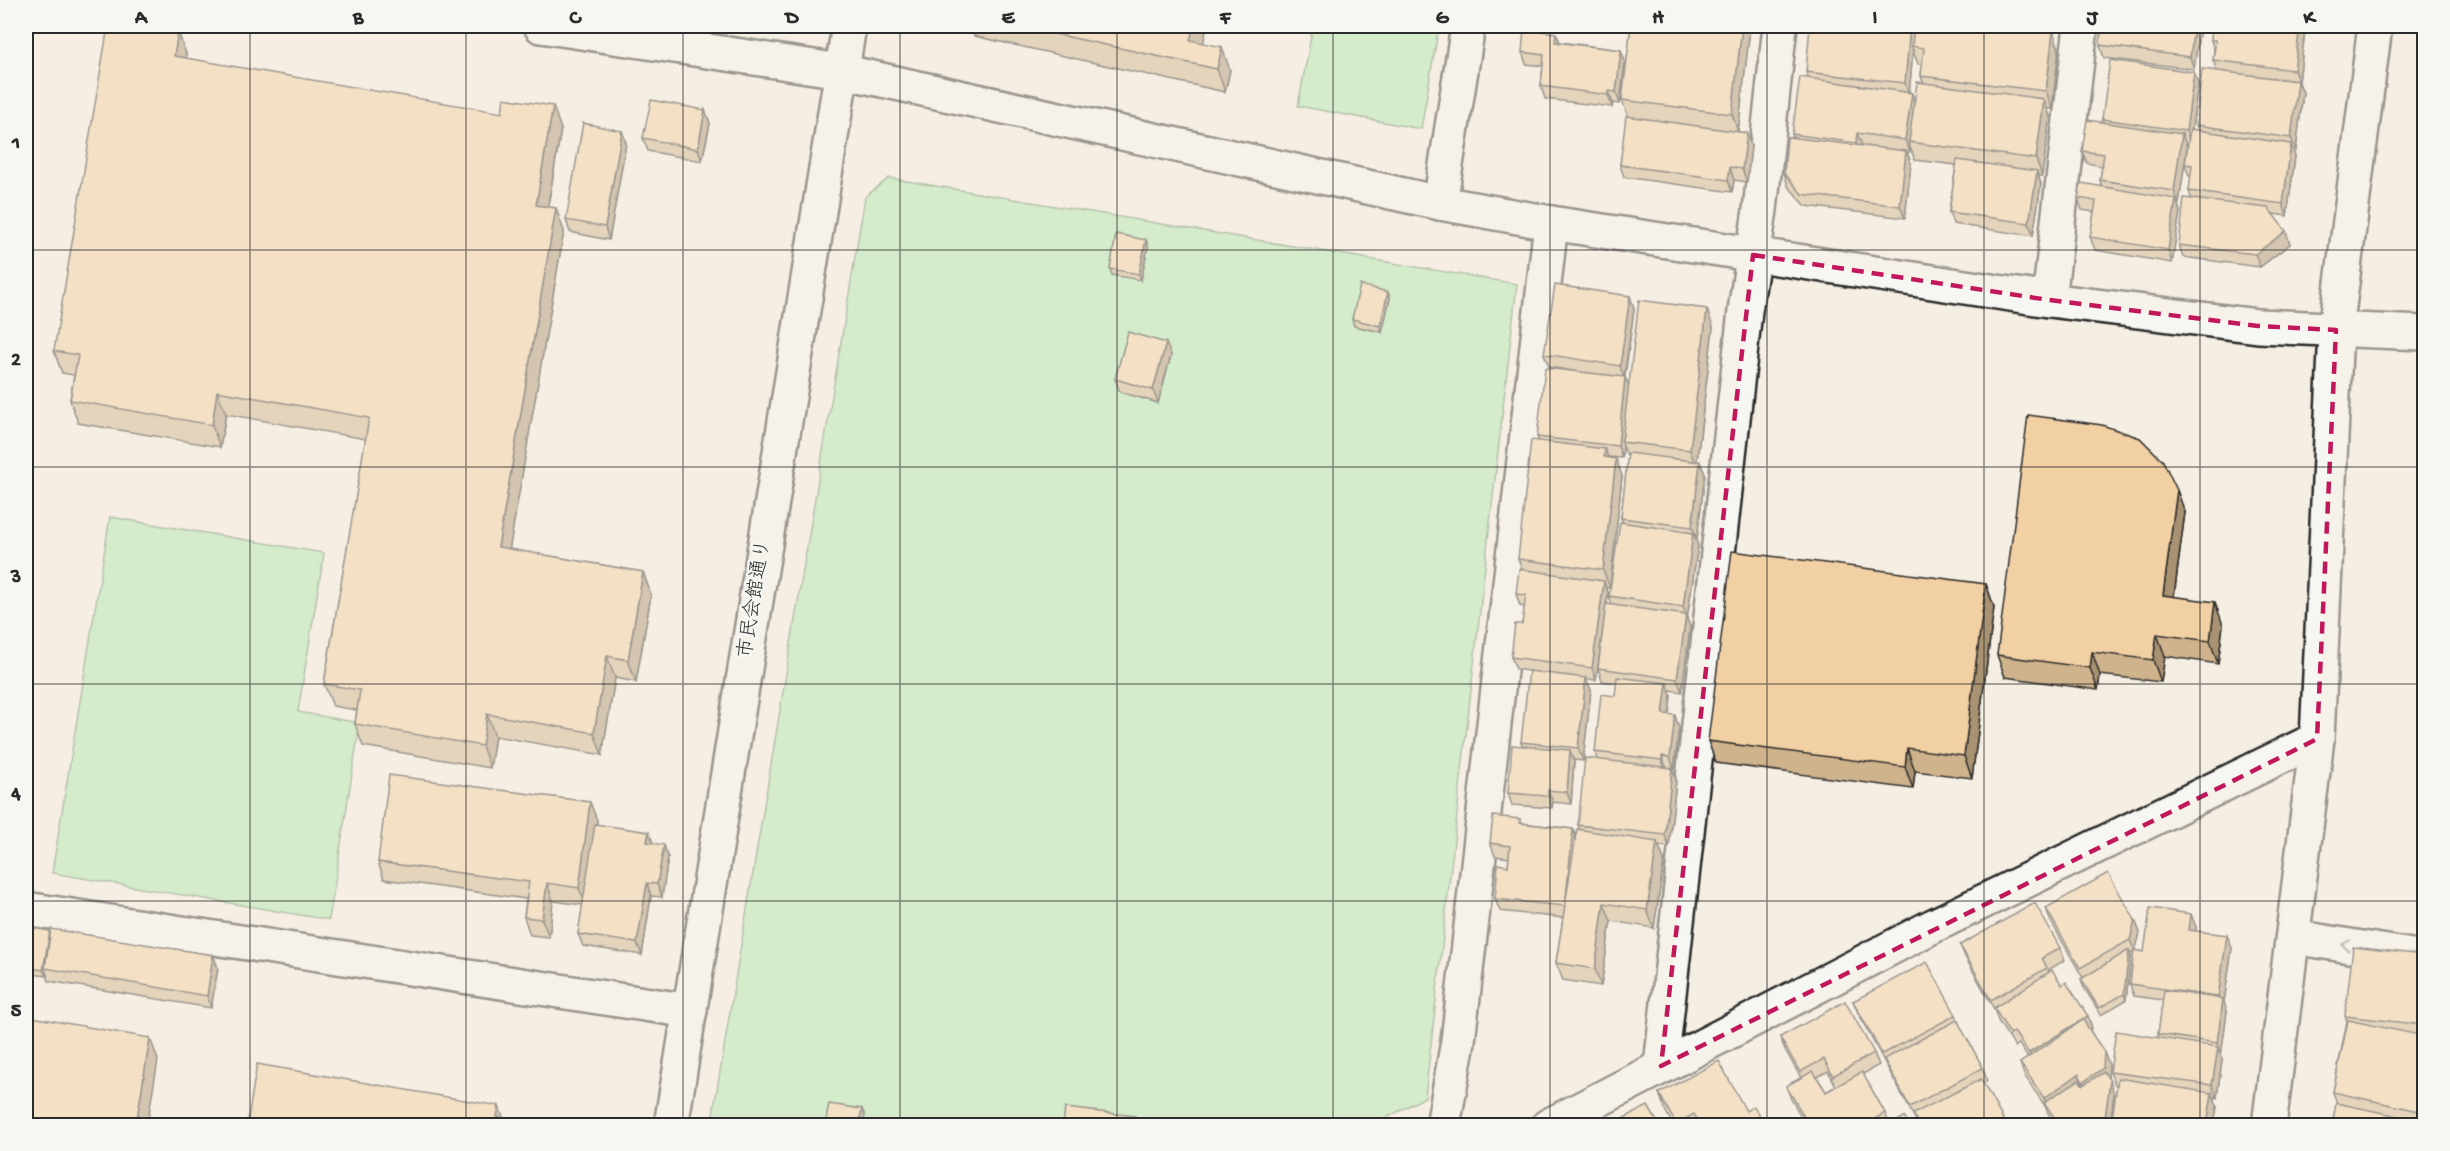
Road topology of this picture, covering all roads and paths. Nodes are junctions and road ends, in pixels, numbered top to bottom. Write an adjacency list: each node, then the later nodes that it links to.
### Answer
1 (541, 26): 7 (street)
2 (849, 26): 7 (street, 市民会館通り)
3 (1468, 26): 8 (street)
4 (1780, 26): 10 (street)
5 (2081, 26): 11 (street)
6 (2375, 26): 12 (street)
7 (841, 71): 8 (street); 18 (street, 市民会館通り)
8 (1440, 203): 9 (street)
9 (1551, 223): 10 (street); 21 (street)
10 (1754, 255): 11 (street); 19 (street)
11 (2049, 300): 12 (street)
12 (2336, 330): 13 (street); 14 (street)
13 (2424, 333)
14 (2317, 739): 16 (street); 19 (street)
15 (26, 909): 18 (street)
16 (2294, 937): 17 (street, one-way to 16); 23 (street)
17 (2424, 958)
18 (690, 1011): 20 (street, 市民会館通り)
19 (1661, 1066): 22 (street)
20 (671, 1125)
21 (1443, 1125)
22 (1548, 1125)
23 (2269, 1125)

